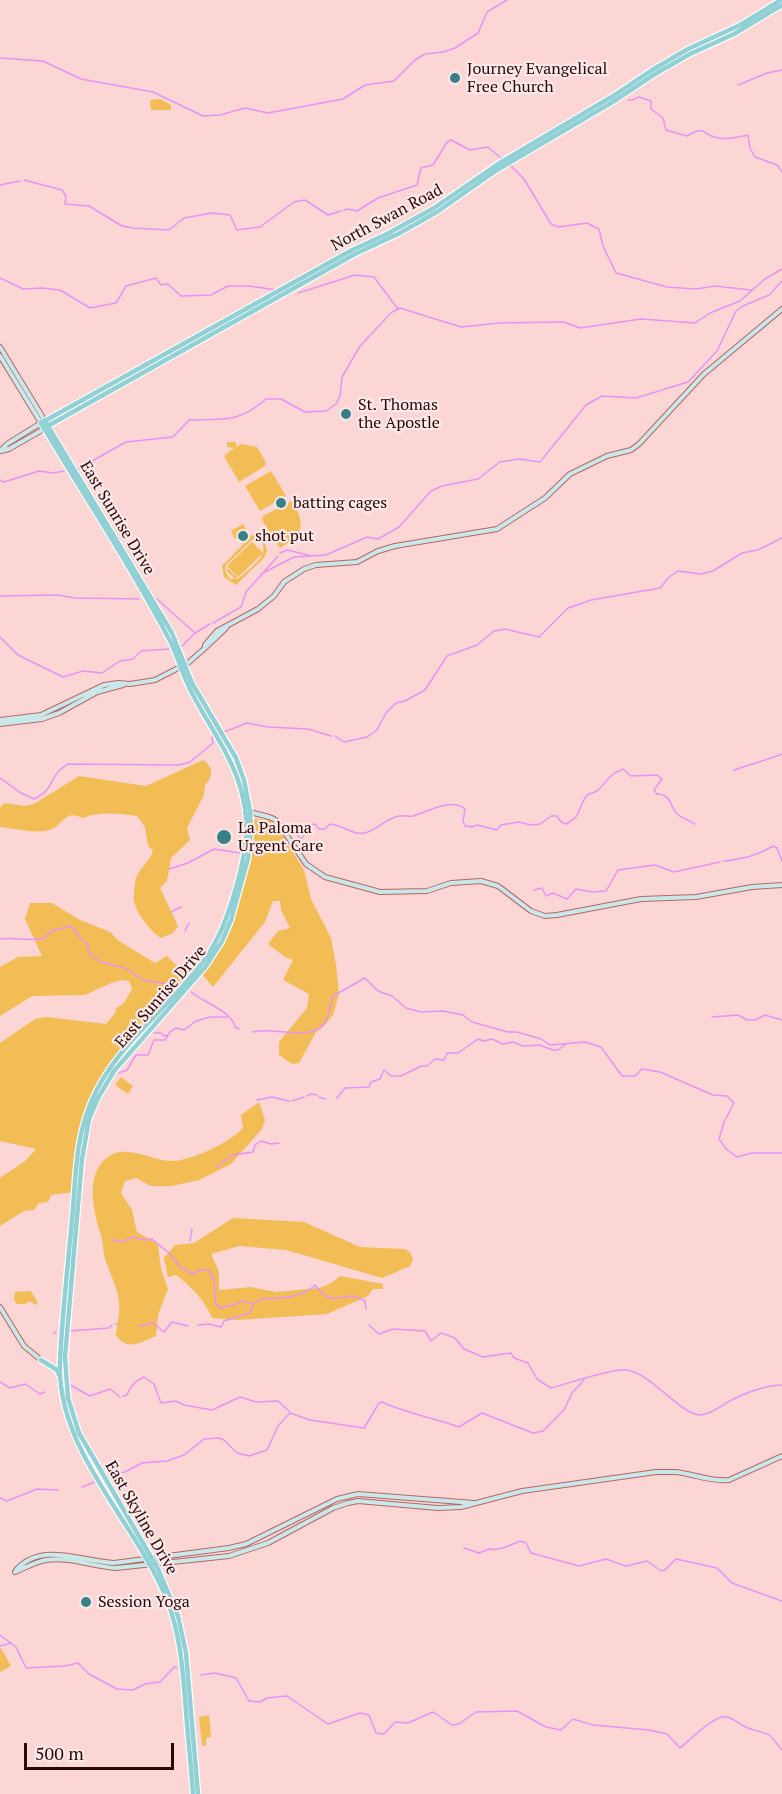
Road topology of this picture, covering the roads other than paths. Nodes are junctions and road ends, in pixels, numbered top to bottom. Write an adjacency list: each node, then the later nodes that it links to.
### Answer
1 (781, 0): 4 (main road, North Swan Road)
2 (782, 6): 4 (main road, North Swan Road)
3 (782, 309): 9 (street)
4 (235, 318): 7 (main road, North Swan Road)
5 (0, 346): 7 (street, East Sunrise Drive)
6 (0, 356): 7 (street, East Sunrise Drive)
7 (44, 425): 8 (street, North Swan Road); 13 (main road, East Sunrise Drive)
8 (0, 451)
9 (226, 628): 10 (street); 11 (street)
10 (218, 631): 11 (street); 12 (street)
11 (213, 640): 12 (street)
12 (205, 648): 13 (street)
13 (183, 666): 14 (street); 15 (main road, East Sunrise Drive)
14 (0, 722)
15 (249, 814): 16 (street); 19 (main road, East Sunrise Drive)
16 (782, 885)
17 (0, 1307): 18 (street)
18 (41, 1360): 19 (main road); 20 (main road)
19 (62, 1362): 20 (main road, East Skyline Drive); 24 (main road, East Skyline Drive)
20 (61, 1383): 22 (main road, East Skyline Drive)
21 (782, 1456): 23 (street)
22 (98, 1478): 24 (main road); 25 (main road, East Skyline Drive)
23 (477, 1504): 26 (street); 26 (street)
24 (123, 1509): 26 (main road, East Skyline Drive)
25 (146, 1559): 26 (main road, East Skyline Drive); 26 (street)
26 (152, 1563): 27 (main road, East Skyline Drive); 28 (main road, East Skyline Drive)
27 (177, 1632): 28 (main road); 29 (main road, East Skyline Drive)
28 (188, 1672): 30 (main road, East Skyline Drive)
29 (187, 1726): 30 (main road); 31 (main road, East Skyline Drive)
30 (195, 1755): 32 (main road, East Skyline Drive)
31 (193, 1794)
32 (198, 1794)

